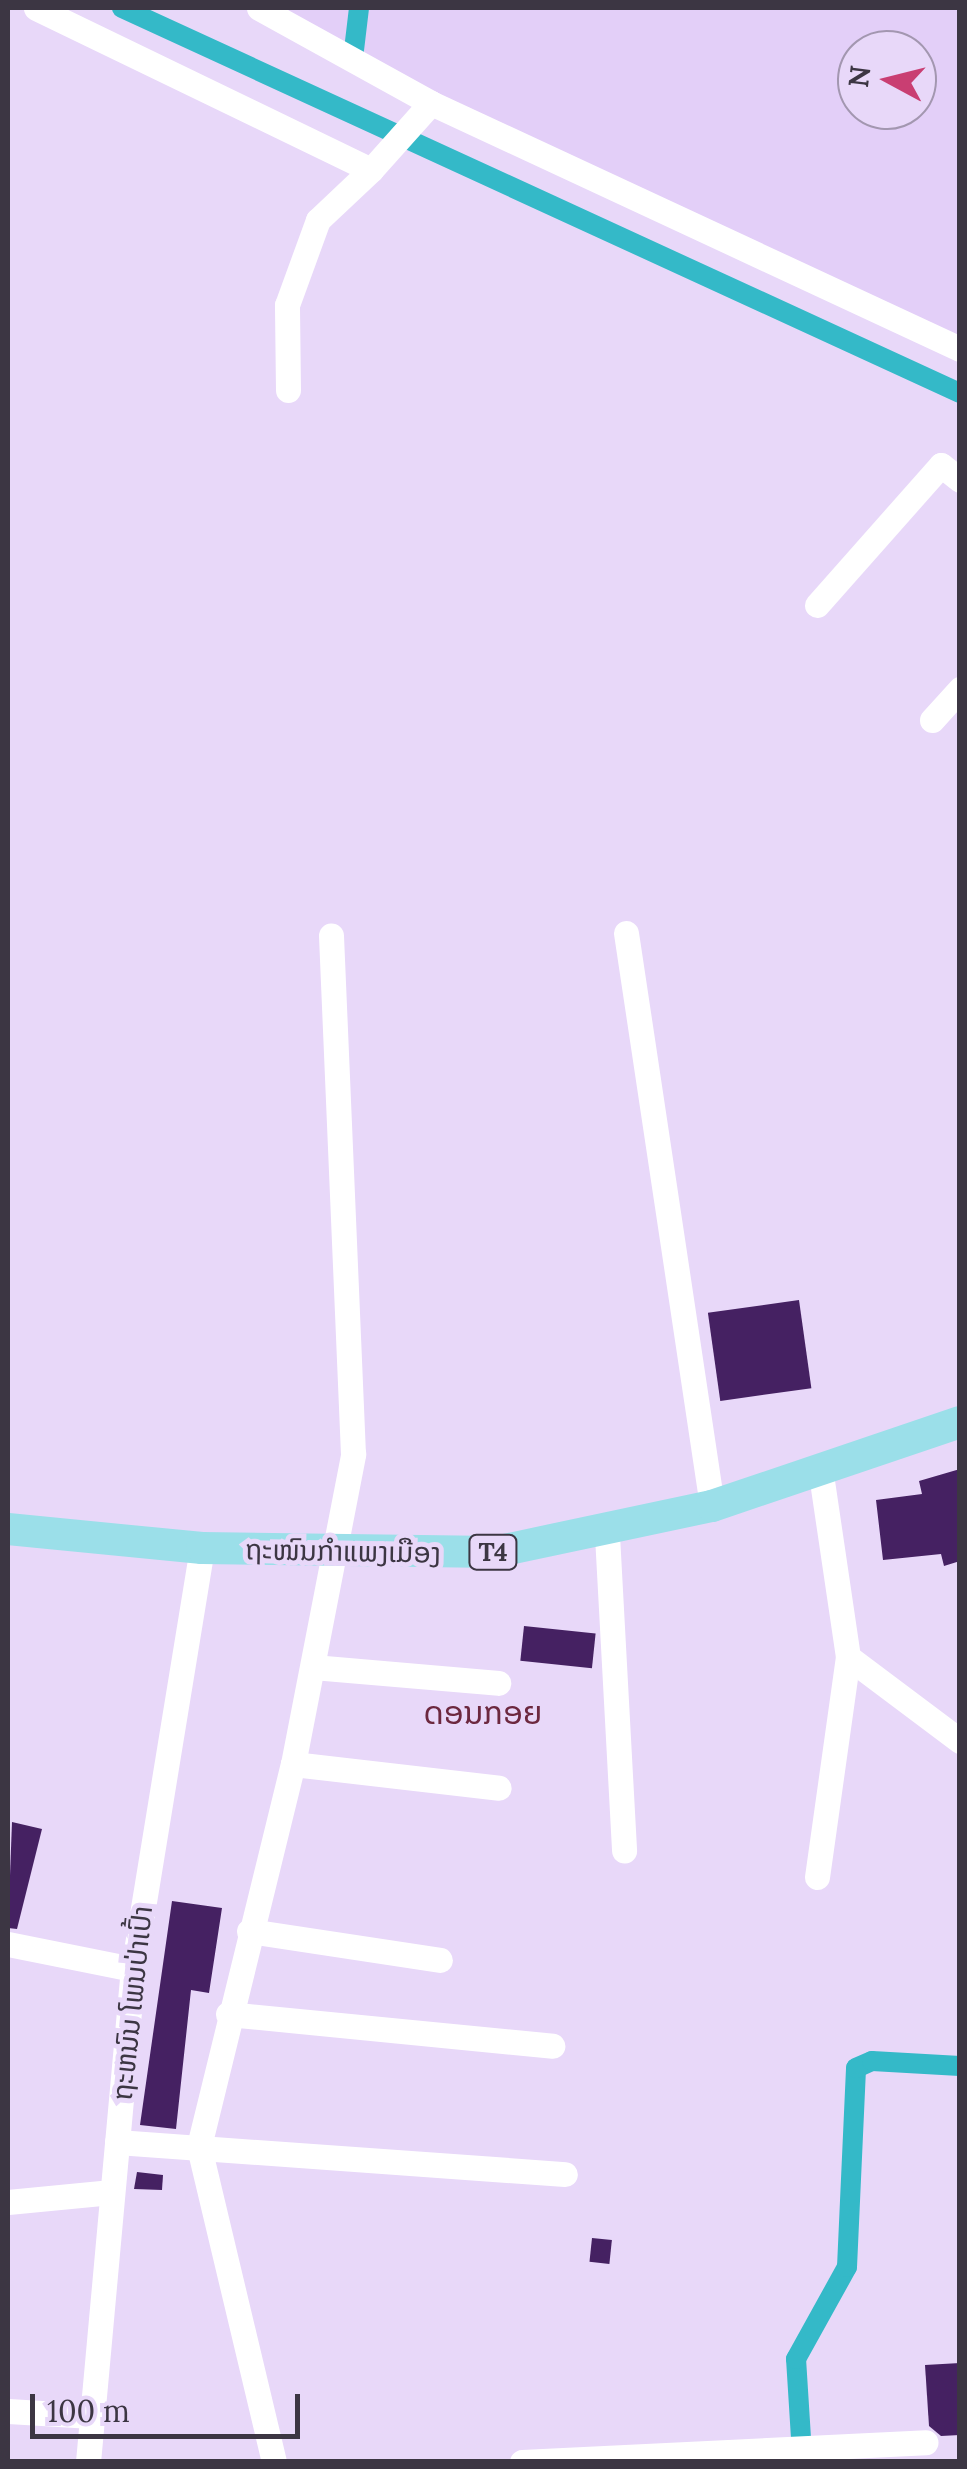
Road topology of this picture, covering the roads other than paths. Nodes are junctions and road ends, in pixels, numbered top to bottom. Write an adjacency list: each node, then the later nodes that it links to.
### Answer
1 (36, 8): 4 (street)
2 (259, 8): 3 (street)
3 (431, 103): 4 (street); 5 (street)
4 (377, 163): 6 (street)
5 (960, 349)
6 (288, 390)
7 (960, 480): 8 (street)
8 (818, 605)
9 (960, 689): 10 (street)
10 (932, 720)
11 (626, 933): 15 (street)
12 (331, 936): 19 (street)
13 (960, 1422): 14 (main road, ຖະໜົນກຳແພງເມືອງ / T4)
14 (820, 1474): 15 (main road, ຖະໜົນກຳແພງເມືອງ / T4); 20 (street)
15 (712, 1506): 17 (main road, ຖະໜົນກຳແພງເມືອງ / T4)
16 (8, 1528): 18 (main road, ຖະໜົນກຳແພງເມືອງ / T4)
17 (607, 1535): 19 (main road, ຖະໜົນກຳແພງເມືອງ / T4); 26 (street)
18 (202, 1548): 19 (main road, ຖະໜົນກຳແພງເມືອງ / T4); 31 (street, ຖະຫນົນ ໂພນປ່າເປົ້າ)
19 (332, 1554): 21 (street)
20 (848, 1657): 23 (street); 27 (street)
21 (313, 1667): 22 (street); 24 (street)
22 (498, 1683)
23 (960, 1741)
24 (293, 1764): 25 (street); 28 (street)
25 (499, 1788)
26 (624, 1851)
27 (817, 1877)
28 (250, 1932): 30 (street); 32 (street)
29 (8, 1944): 31 (street)
30 (440, 1960)
31 (132, 1968): 34 (street, ຖະຫນົນ ໂພນປ່າເປົ້າ)
32 (228, 2014): 33 (street); 35 (street)
33 (552, 2046)
34 (117, 2142): 35 (street); 37 (street, ຖະຫນົນ ໂພນປ່າເປົ້າ)
35 (198, 2146): 36 (street); 43 (street)
36 (565, 2174)
37 (112, 2192): 38 (street); 40 (street, ຖະຫນົນ ໂພນປ່າເປົ້າ)
38 (8, 2202)
39 (8, 2412): 40 (street)
40 (92, 2416): 42 (street, ຖະຫນົນ ໂພນປ່າເປົ້າ)
41 (926, 2442): 44 (street)
42 (88, 2462)
43 (274, 2462)
44 (522, 2462)

